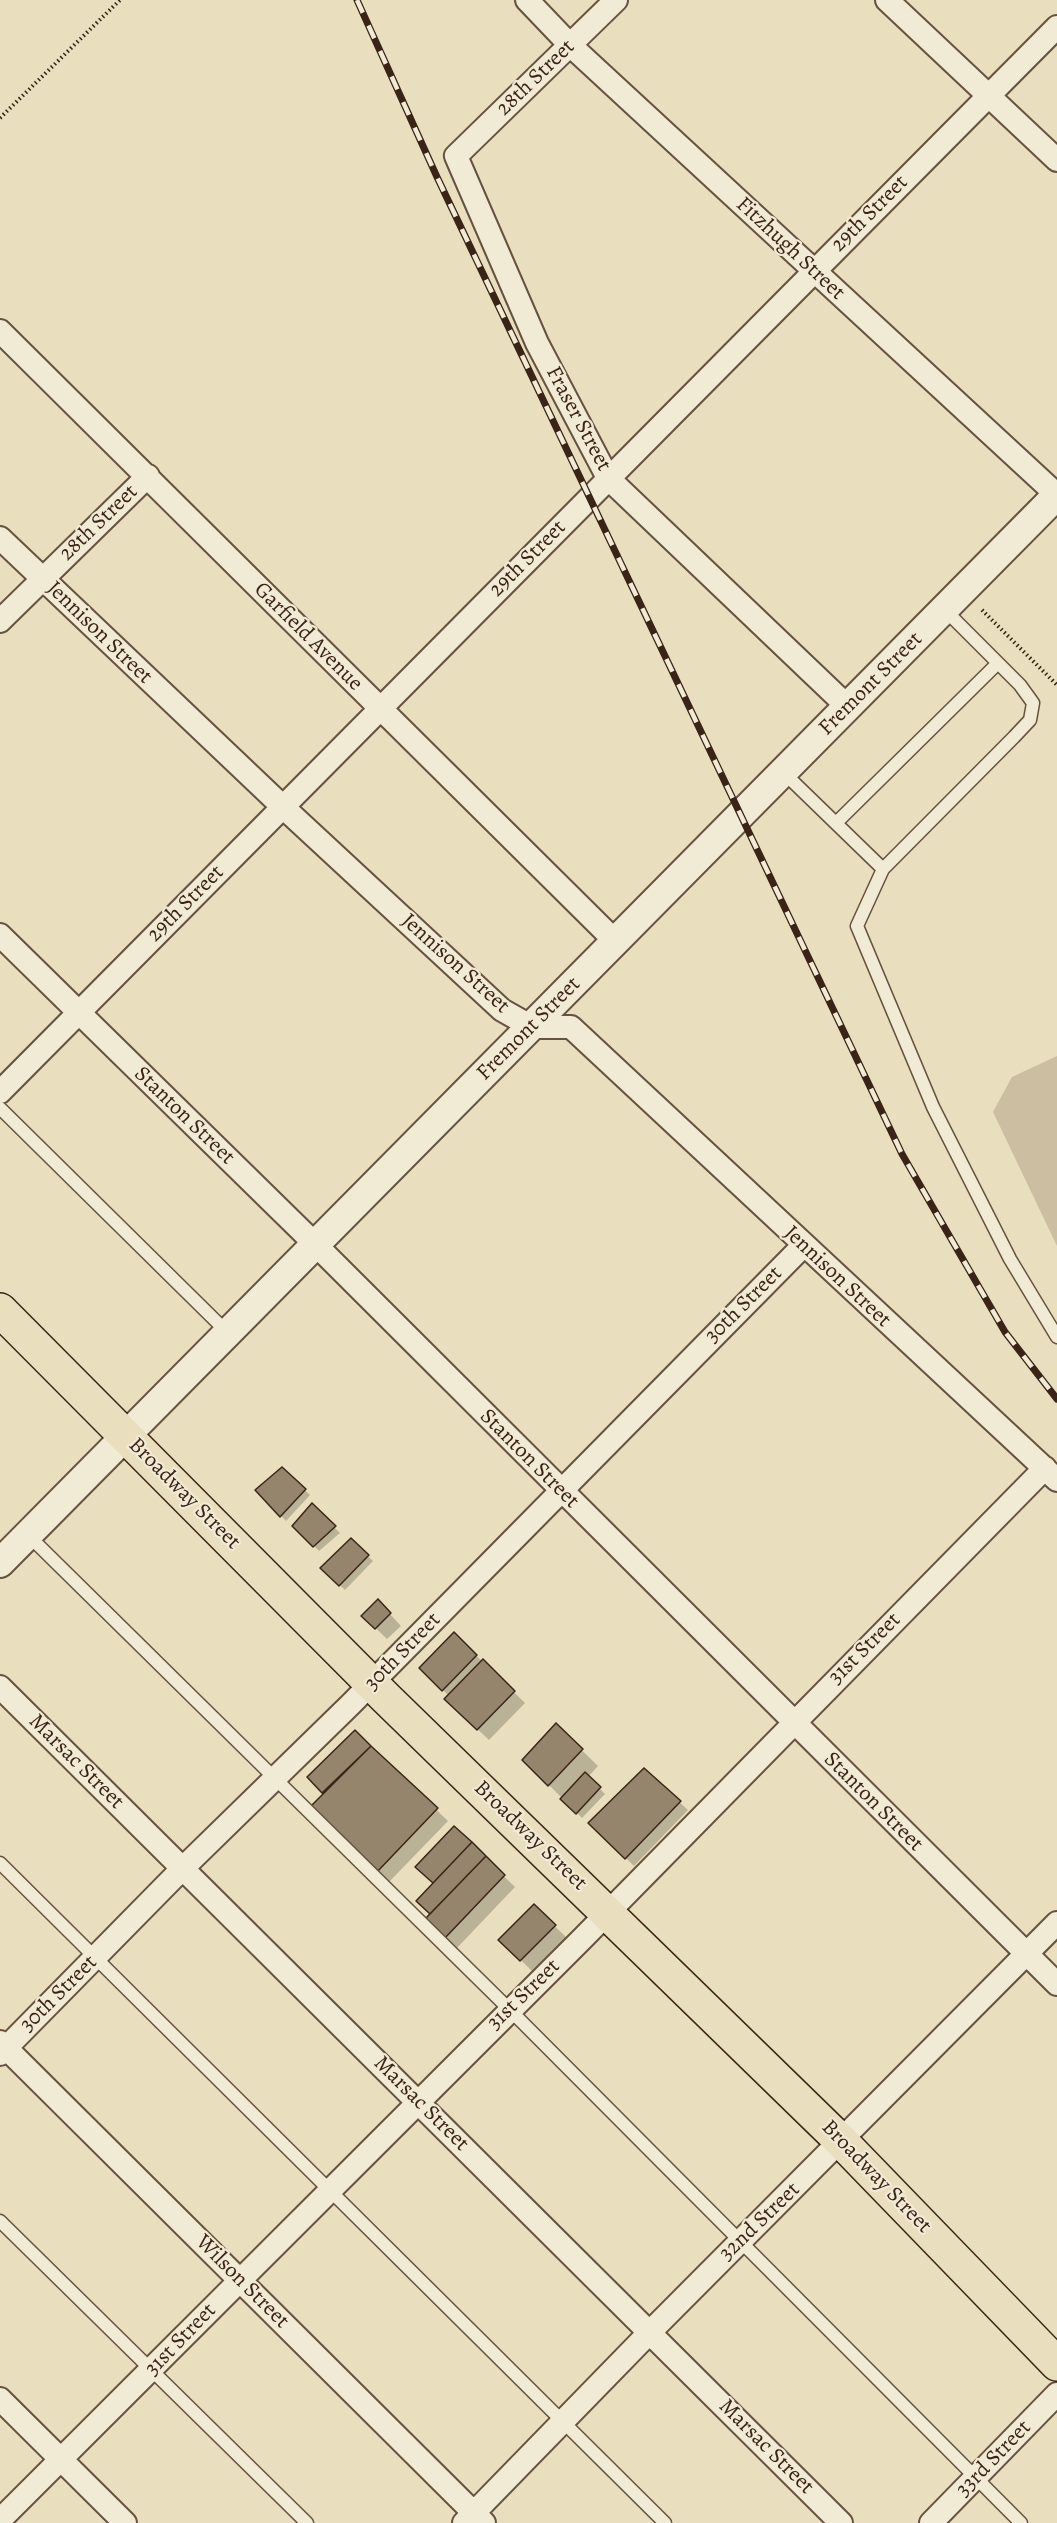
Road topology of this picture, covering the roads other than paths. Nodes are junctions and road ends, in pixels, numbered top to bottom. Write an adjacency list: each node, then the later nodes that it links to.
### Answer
1 (527, 0): 5 (street, Fitzhugh Street)
2 (616, 0): 5 (street, 28th Street)
3 (886, 0): 6 (street)
4 (1057, 27): 6 (street, 29th Street)
5 (570, 45): 7 (street, 28th Street); 9 (street, Fitzhugh Street)
6 (989, 95): 8 (street); 9 (street, 29th Street)
7 (456, 156): 12 (street, Fraser Street)
8 (1057, 160)
9 (813, 271): 12 (street, 29th Street); 13 (street, Fitzhugh Street)
10 (0, 331): 11 (street, Garfield Avenue)
11 (148, 476): 15 (street, 28th Street); 20 (street, Garfield Avenue)
12 (608, 478): 19 (street, Fraser Street); 20 (street, 29th Street)
13 (1057, 495): 16 (street, Fremont Street)
14 (0, 538): 15 (street, Jennison Street)
15 (43, 579): 17 (street, 28th Street); 22 (street, Jennison Street)
16 (945, 609): 18 (lane); 19 (street, Fremont Street)
17 (0, 621)
18 (998, 663): 23 (lane); 24 (lane)
19 (848, 707): 21 (street, Fremont Street)
20 (379, 708): 22 (street, 29th Street); 26 (street, Garfield Avenue)
21 (783, 772): 23 (lane); 26 (street, Fremont Street)
22 (283, 807): 27 (street, 29th Street); 28 (street, Jennison Street)
23 (836, 823): 24 (lane)
24 (884, 869): 35 (lane)
25 (0, 934): 27 (street, Stanton Street)
26 (616, 942): 28 (street, Fremont Street)
27 (77, 1012): 29 (street, 29th Street); 31 (street, Stanton Street)
28 (532, 1027): 31 (street, Fremont Street); 32 (street, Jennison Street)
29 (0, 1092)
30 (0, 1107): 34 (lane)
31 (314, 1243): 34 (street, Fremont Street); 38 (street, Stanton Street)
32 (803, 1246): 37 (street, Jennison Street); 38 (street, 30th Street)
33 (0, 1310): 36 (main road, Broadway Street)
34 (227, 1332): 36 (street, Fremont Street)
35 (1057, 1337)
36 (126, 1436): 39 (street, Fremont Street); 41 (main road, Broadway Street)
37 (1051, 1474): 43 (street, 31st Street)
38 (560, 1491): 41 (street, 30th Street); 43 (street, Stanton Street)
39 (28, 1535): 40 (street, Fremont Street); 44 (lane)
40 (0, 1563)
41 (372, 1684): 44 (street, 30th Street); 47 (main road, Broadway Street)
42 (0, 1687): 46 (street, Marsac Street)
43 (792, 1723): 47 (street, 31st Street); 49 (street, Stanton Street)
44 (274, 1779): 46 (street, 30th Street); 52 (lane)
45 (0, 1863): 50 (lane)
46 (182, 1869): 50 (street, 30th Street); 54 (street, Marsac Street)
47 (608, 1912): 52 (street, 31st Street); 55 (main road, Broadway Street)
48 (1057, 1923): 49 (street, 32nd Street)
49 (1026, 1954): 51 (street, Stanton Street); 55 (street, 32nd Street)
50 (95, 1958): 53 (street, 30th Street); 56 (lane)
51 (1057, 1984)
52 (509, 2009): 54 (street, 31st Street); 58 (lane)
53 (2, 2048): 59 (street, Wilson Street)
54 (418, 2101): 56 (street, 31st Street); 60 (street, Marsac Street)
55 (841, 2141): 58 (street, 32nd Street); 61 (main road, Broadway Street)
56 (328, 2190): 59 (street, 31st Street); 65 (lane)
57 (0, 2221): 62 (lane)
58 (741, 2241): 60 (street, 32nd Street); 67 (lane)
59 (240, 2280): 62 (street, 31st Street); 69 (street, Wilson Street)
60 (650, 2331): 65 (street, 32nd Street); 73 (street, Marsac Street)
61 (1057, 2364)
62 (152, 2370): 66 (street, 31st Street); 71 (lane)
63 (1057, 2394): 67 (street, 33rd Street)
64 (0, 2399): 66 (street)
65 (563, 2422): 69 (street, 32nd Street); 72 (lane)
66 (61, 2460): 68 (street, 31st Street); 70 (street)
67 (976, 2477): 74 (street, 33rd Street); 75 (lane)
68 (0, 2520)
69 (474, 2520)
70 (125, 2523)
71 (307, 2523)
72 (665, 2523)
73 (841, 2523)
74 (930, 2523)
75 (1021, 2523)

